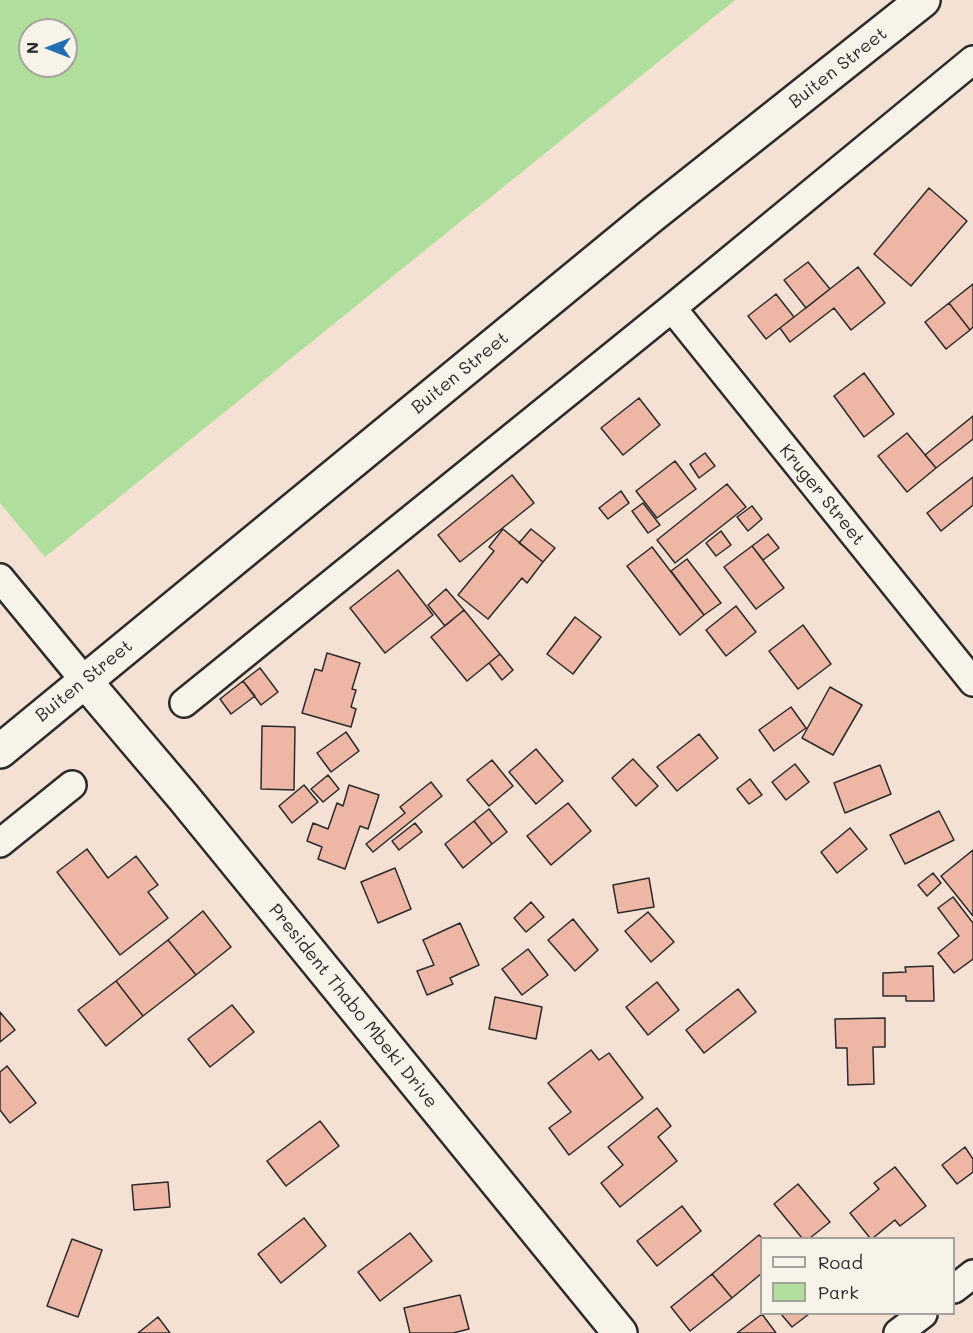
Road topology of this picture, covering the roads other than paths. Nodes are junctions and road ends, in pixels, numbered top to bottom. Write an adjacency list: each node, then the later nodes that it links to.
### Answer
1 (923, 0): 5 (street, Buiten Street)
2 (973, 60): 3 (street)
3 (672, 308): 6 (street, Kruger Street); 7 (street)
4 (0, 578): 5 (street)
5 (84, 681): 8 (street, Buiten Street); 14 (street, President Thabo Mbeki Drive)
6 (973, 682)
7 (184, 703)
8 (0, 751)
9 (72, 785): 10 (street)
10 (0, 843)
11 (973, 1274): 12 (street)
12 (955, 1288)
13 (921, 1315): 15 (street)
14 (620, 1333)
15 (898, 1333)

